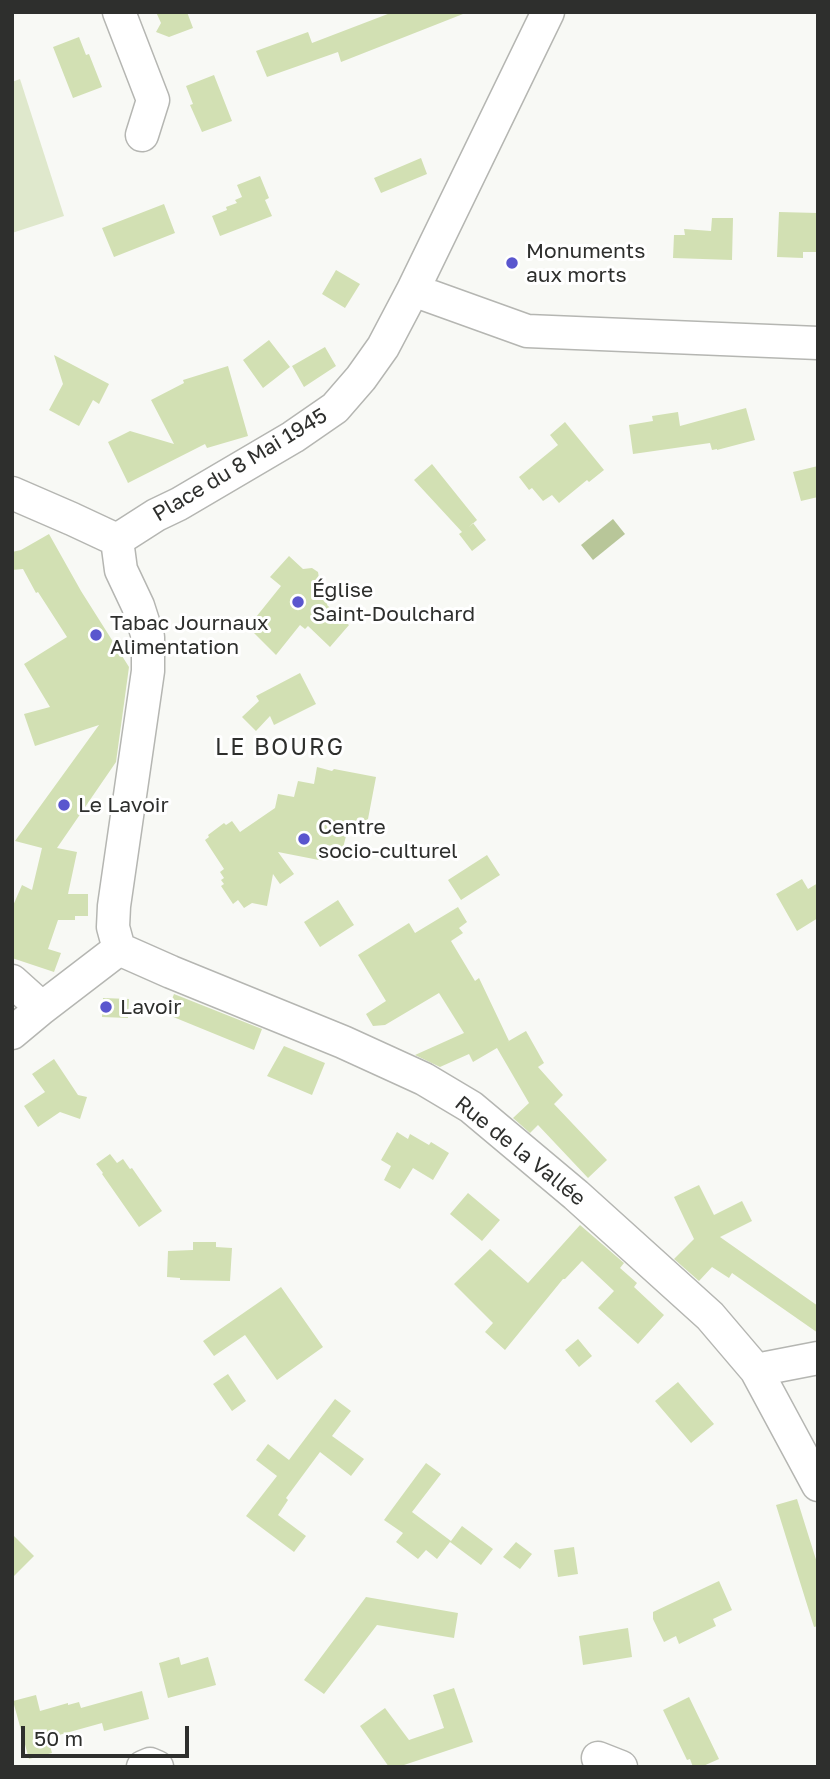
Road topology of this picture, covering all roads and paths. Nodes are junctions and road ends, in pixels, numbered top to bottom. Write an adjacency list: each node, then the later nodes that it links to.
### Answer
1 (120, 12): 3 (street)
2 (548, 12): 4 (street, Place du 8 Mai 1945)
3 (142, 135)
4 (412, 290): 5 (street); 9 (street, Place du 8 Mai 1945)
5 (818, 343)
6 (12, 475): 8 (street)
7 (12, 493): 8 (street)
8 (72, 519): 9 (street)
9 (117, 540): 10 (street)
10 (119, 949): 12 (street); 15 (street, Rue de la Vallée)
11 (12, 981): 12 (street)
12 (42, 1007): 13 (street)
13 (12, 1033)
14 (818, 1358): 15 (street)
15 (756, 1370): 16 (street, Rue de la Vallée)
16 (818, 1485)
17 (143, 1767): 18 (street)
18 (157, 1767)

